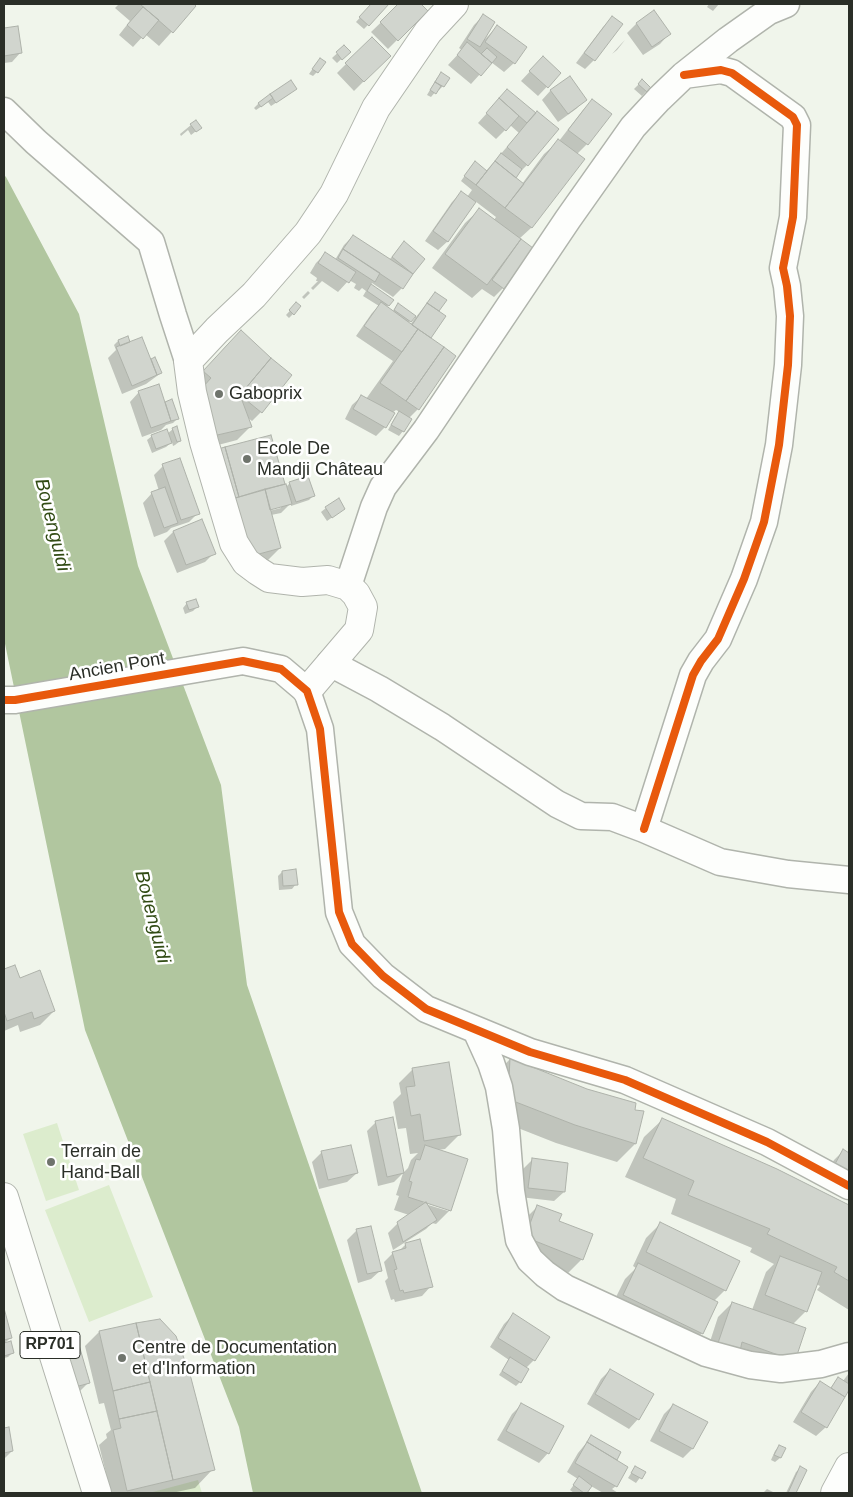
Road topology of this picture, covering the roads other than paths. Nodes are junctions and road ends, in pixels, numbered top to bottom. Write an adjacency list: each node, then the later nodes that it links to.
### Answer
1 (454, 4): 5 (main road)
2 (786, 4): 3 (street)
3 (684, 76): 6 (street); 10 (street)
4 (4, 111): 5 (street)
5 (188, 360): 6 (main road)
6 (348, 586): 7 (main road)
7 (330, 663): 8 (main road); 10 (street)
8 (306, 691): 9 (street, Ancien Pont); 12 (street)
9 (9, 700)
10 (644, 829): 11 (street)
11 (849, 880)
12 (476, 1030): 13 (street); 15 (street)
13 (849, 1186)
14 (4, 1197): 17 (main road, RP701)
15 (849, 1356)
16 (849, 1467): 18 (main road)
17 (97, 1493)
18 (835, 1493)

